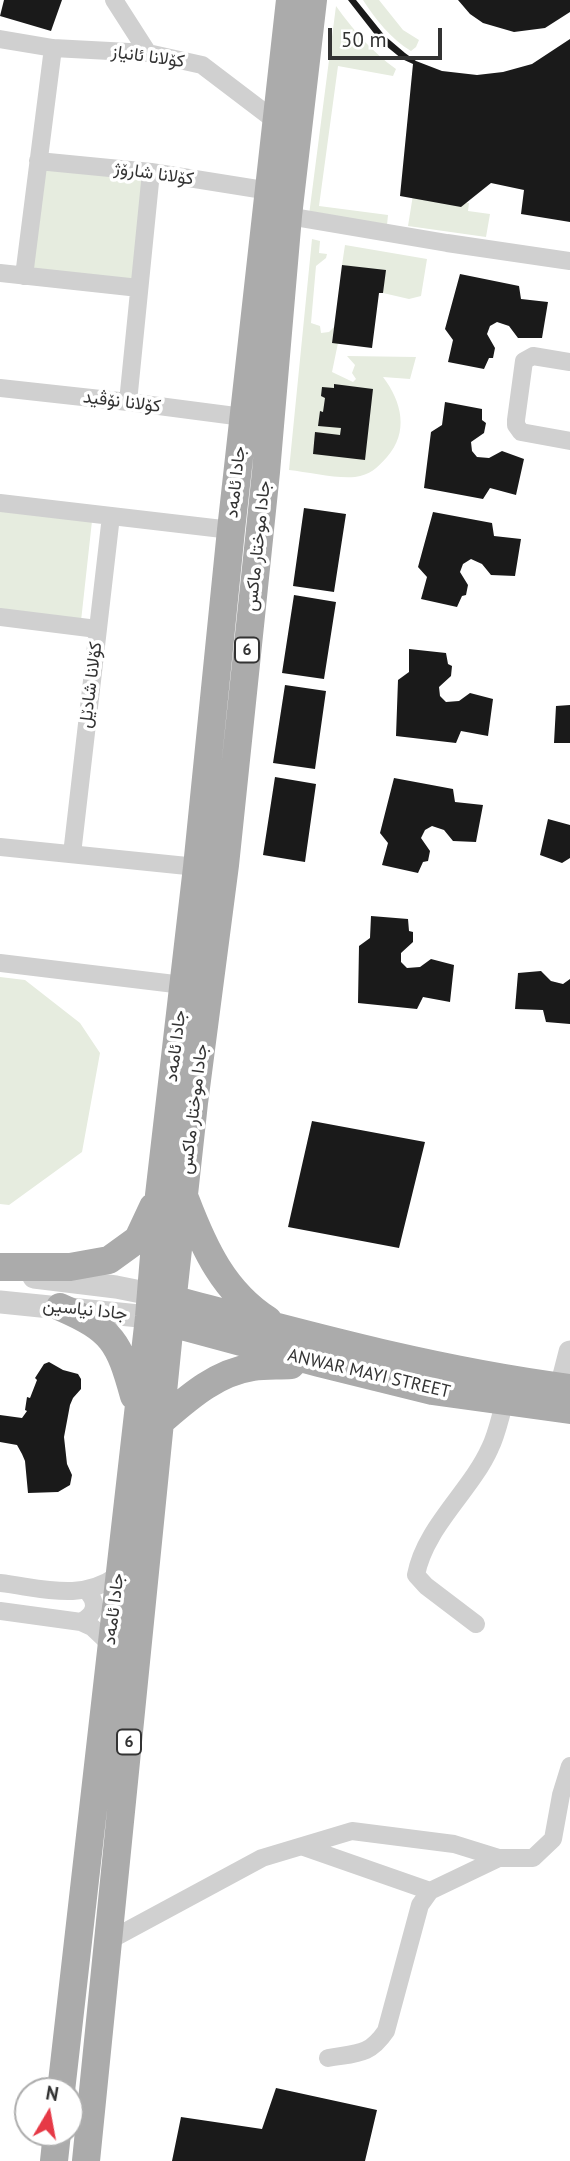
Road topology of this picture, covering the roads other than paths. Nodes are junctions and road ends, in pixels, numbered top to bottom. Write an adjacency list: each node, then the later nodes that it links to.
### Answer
1 (114, 0): 6 (street)
2 (290, 0): 7 (main road, جادا ئامەد / 6)
3 (313, 0): 11 (main road, جادا موختار ماكس / 6)
4 (0, 39): 5 (street, کۆلانا ئانیاز)
5 (52, 48): 6 (street, کۆلانا ئانیاز); 8 (street)
6 (148, 53): 7 (street, کۆلانا ئانیاز)
7 (277, 122): 10 (main road, جادا ئامەد / 6)
8 (38, 161): 9 (street, کۆلانا شارۆژ); 14 (street)
9 (151, 172): 10 (street, کۆلانا شارۆژ); 15 (street)
10 (270, 191): 19 (main road, جادا ئامەد / 6)
11 (288, 216): 12 (street); 31 (main road, جادا موختار ماكس / 6)
12 (570, 261)
13 (0, 273): 14 (street)
14 (24, 276): 15 (street)
15 (139, 288): 18 (street)
16 (570, 362): 20 (street)
17 (0, 388): 18 (street, کۆلانا نۆڤید)
18 (128, 402): 19 (street, کۆلانا نۆڤید)
19 (243, 417): 23 (main road, جادا ئامەد / 6)
20 (570, 441)
21 (0, 503): 22 (street)
22 (111, 516): 23 (street); 25 (street, کۆلانا شادێل)
23 (231, 530): 28 (main road, جادا ئامەد / 6)
24 (0, 617): 25 (street)
25 (97, 629): 27 (street, کۆلانا شادێل)
26 (0, 846): 27 (street)
27 (72, 854): 28 (street)
28 (197, 867): 30 (main road, جادا ئامەد / 6)
29 (0, 963): 30 (street)
30 (183, 985): 31 (main road, جادا ئامەد / 6)
31 (172, 1195): 32 (main road); 36 (main road, جادا موختار ماكس / 6); 37 (main road)
32 (0, 1267)
33 (0, 1274): 36 (street, جادا نیاسین)
34 (0, 1301): 35 (street, جادا نیاسین)
35 (60, 1307): 36 (street, جادا نیاسین); 42 (main road)
36 (161, 1308): 37 (main road, ANWAR MAYI STREET); 39 (main road, ANWAR MAYI STREET); 42 (main road, جادا ئامەد / 6)
37 (279, 1327): 40 (main road, ANWAR MAYI STREET)
38 (570, 1352): 40 (street)
39 (319, 1363): 41 (main road, ANWAR MAYI STREET); 42 (main road)
40 (567, 1395): 41 (main road, ANWAR MAYI STREET)
41 (505, 1401): 48 (street)
42 (149, 1416): 43 (main road, جادا ئامەد / 6); 54 (main road, جادا ئامەد / 6)
43 (118, 1575): 45 (street); 49 (main road, جادا ئامەد / 6)
44 (0, 1583): 45 (street)
45 (87, 1591): 47 (street)
46 (0, 1611): 47 (street)
47 (81, 1622): 49 (street)
48 (476, 1624)
49 (110, 1644): 56 (main road, جادا ئامەد / 6)
50 (570, 1766): 52 (street)
51 (304, 1847): 52 (street); 53 (street); 54 (street)
52 (499, 1858): 53 (street)
53 (430, 1891): 55 (street)
54 (110, 1940): 57 (main road, جادا ئامەد / 6)
55 (328, 2058)
56 (63, 2077)
57 (86, 2161)

